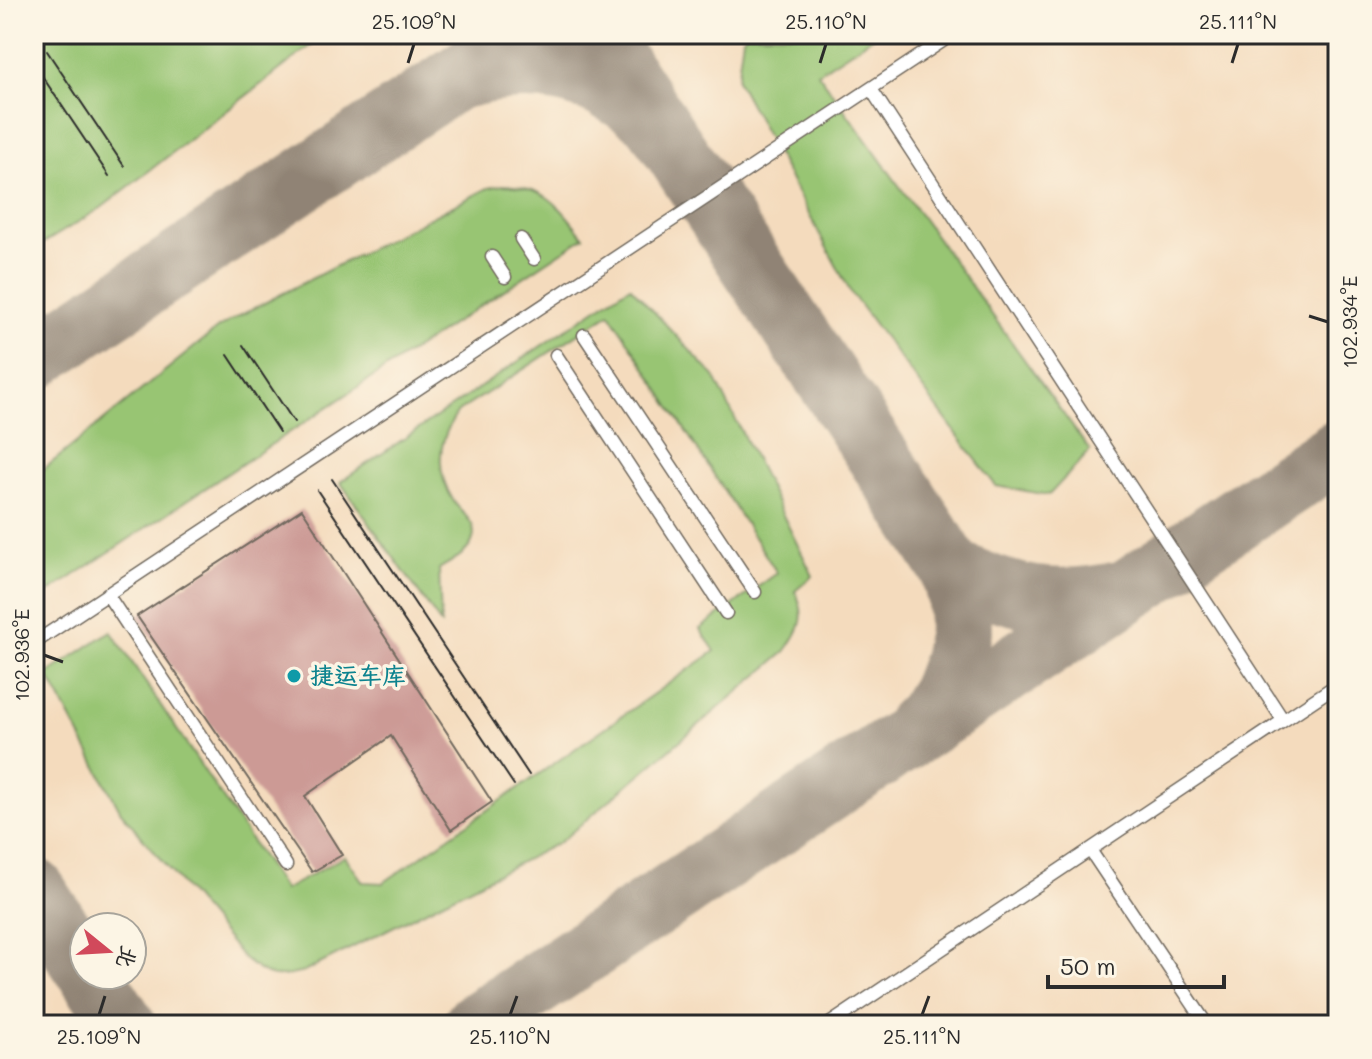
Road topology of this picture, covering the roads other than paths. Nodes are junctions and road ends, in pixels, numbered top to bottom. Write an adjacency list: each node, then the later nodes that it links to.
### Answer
1 (953, 34): 2 (lane)
2 (871, 89): 10 (lane); 14 (lane)
3 (521, 239): 5 (lane)
4 (492, 257): 6 (lane)
5 (534, 259)
6 (505, 277)
7 (584, 335): 9 (lane)
8 (556, 355): 11 (lane)
9 (755, 592)
10 (107, 594): 12 (lane); 16 (lane)
11 (726, 613)
12 (34, 643)
13 (1338, 684): 14 (lane)
14 (1283, 720): 15 (lane)
15 (1090, 850): 17 (lane); 18 (lane)
16 (286, 865)
17 (828, 1025)
18 (1207, 1025)

